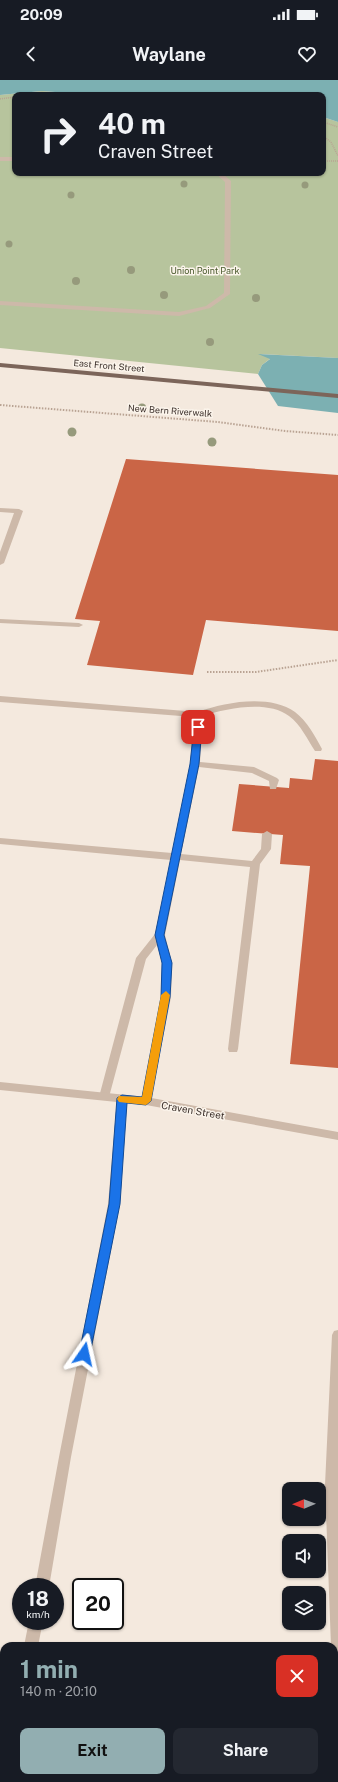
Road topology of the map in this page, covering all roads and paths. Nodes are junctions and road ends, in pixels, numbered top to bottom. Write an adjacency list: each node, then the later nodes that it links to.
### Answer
1 (12, 97): 2 (path)
2 (0, 99)
3 (326, 123): 4 (path)
4 (338, 127)
5 (326, 138): 6 (path)
6 (338, 156)
7 (0, 159): 8 (street)
8 (12, 159)
9 (326, 161): 10 (path)
10 (338, 161)
11 (222, 176): 12 (street)
12 (0, 303)
13 (0, 365): 14 (main road, East Front Street)
14 (338, 396)
15 (0, 405): 16 (path, New Bern Riverwalk)
16 (338, 435)
17 (0, 510): 18 (street)
18 (4, 545): 19 (street)
19 (0, 563)
20 (0, 621): 21 (street)
21 (79, 625)
22 (338, 660): 23 (path)
23 (207, 672)
24 (0, 699): 25 (street)
25 (199, 715): 26 (street); 27 (street)
26 (318, 749)
27 (194, 764): 28 (street); 31 (street)
28 (273, 787)
29 (267, 834): 32 (street)
30 (0, 841): 31 (street)
31 (177, 856): 32 (street); 33 (street)
32 (254, 864): 34 (street)
33 (160, 935): 36 (street); 38 (street)
34 (233, 1050)
35 (0, 1086): 36 (street, Craven Street)
36 (104, 1097): 37 (street, Craven Street)
37 (122, 1098): 38 (street, Craven Street); 41 (street)
38 (146, 1101): 39 (street, Craven Street)
39 (338, 1136)
40 (338, 1335): 44 (street)
41 (44, 1578)
42 (34, 1630): 43 (street)
43 (32, 1642)
44 (337, 1642)

